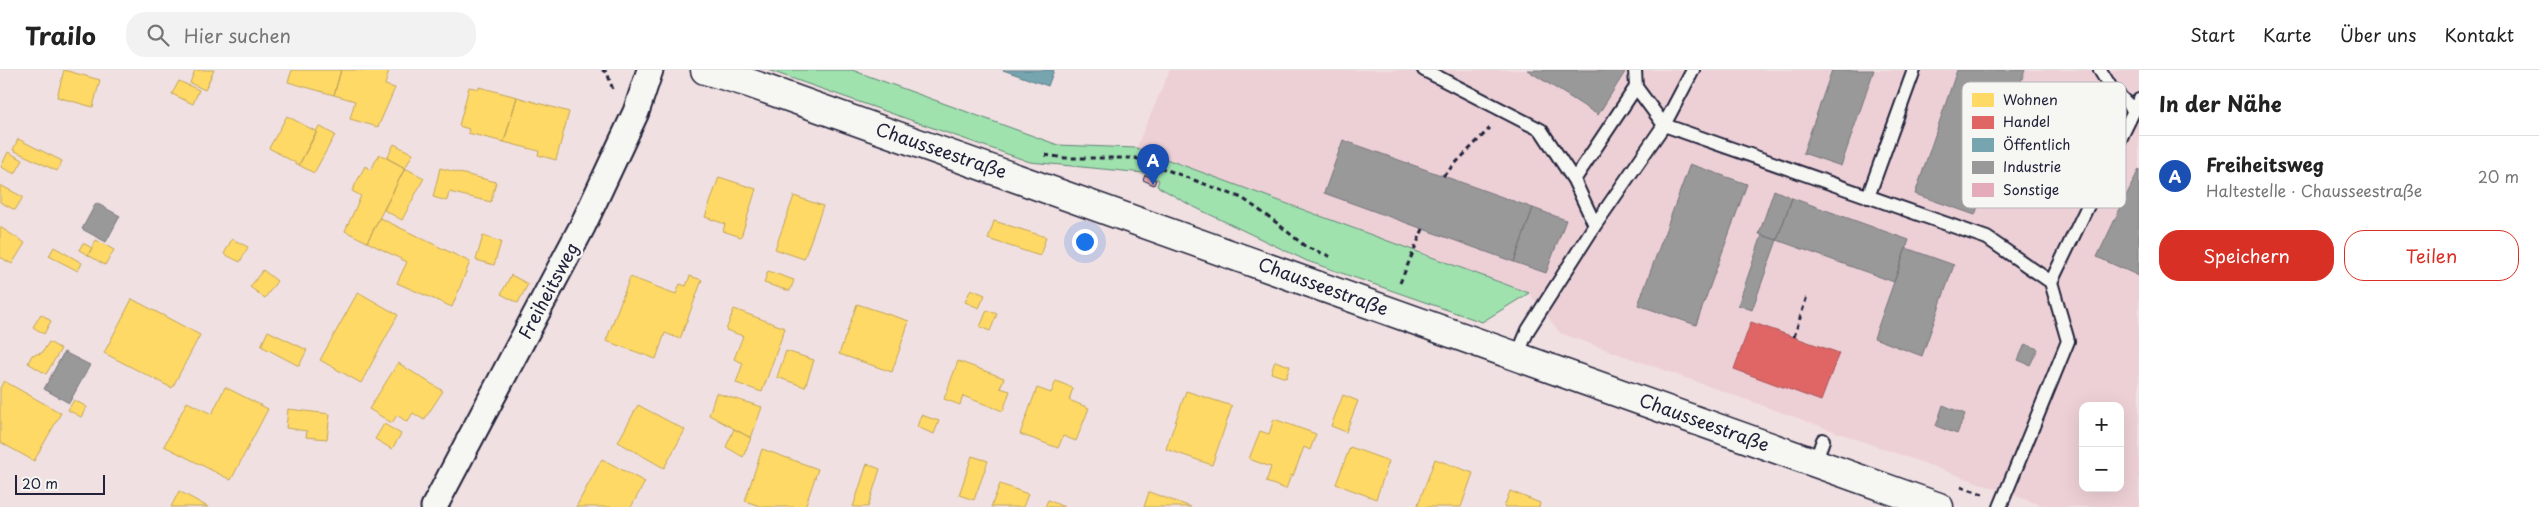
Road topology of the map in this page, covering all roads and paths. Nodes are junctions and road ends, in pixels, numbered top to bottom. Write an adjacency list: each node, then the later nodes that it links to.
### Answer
1 (650, 70): 31 (street, Freiheitsweg)
2 (705, 70): 28 (main road, Chausseestraße)
3 (1424, 70): 11 (lane)
4 (1635, 70): 9 (lane)
5 (1693, 70): 12 (lane)
6 (1914, 70): 17 (lane)
7 (2100, 70): 8 (lane)
8 (2107, 82)
9 (1636, 87): 12 (lane); 16 (lane)
10 (2136, 104): 13 (lane)
11 (1506, 112): 15 (path); 16 (lane)
12 (1664, 125): 17 (lane); 19 (lane)
13 (2126, 125)
14 (1035, 152): 21 (path)
15 (1442, 176)
16 (1574, 180): 19 (lane)
17 (1868, 197): 23 (lane)
18 (2086, 208): 23 (lane)
19 (1595, 225): 28 (lane)
20 (1423, 229): 24 (path)
21 (1340, 260)
22 (1391, 280): 24 (path)
23 (2051, 282): 30 (lane)
24 (1400, 284): 25 (path)
25 (1409, 287)
26 (1808, 296): 27 (path)
27 (1794, 337)
28 (1517, 356): 32 (main road, Chausseestraße)
29 (1955, 485): 30 (path)
30 (2001, 504)
31 (434, 507)
32 (1939, 507)

